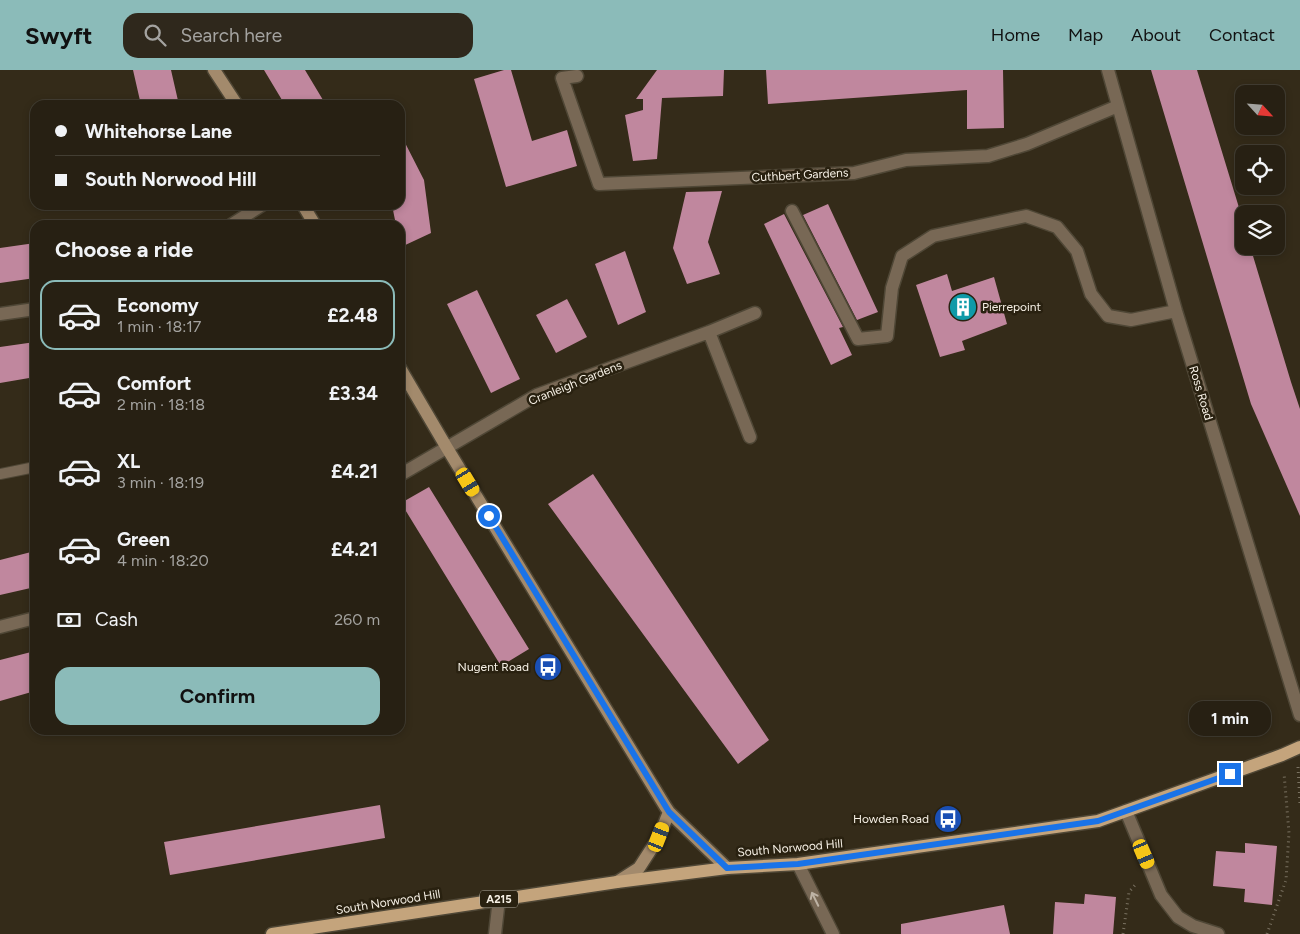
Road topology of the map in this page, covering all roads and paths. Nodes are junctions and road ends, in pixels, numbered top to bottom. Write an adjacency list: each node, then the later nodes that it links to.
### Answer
1 (214, 70): 4 (main road)
2 (1108, 70): 5 (street, Ross Road)
3 (577, 76): 5 (street, Cuthbert Gardens)
4 (234, 100)
5 (1118, 106): 10 (street, Ross Road)
6 (254, 210): 8 (street)
7 (792, 211): 10 (street)
8 (239, 220)
9 (30, 310): 12 (street)
10 (1176, 311): 22 (street, Ross Road)
11 (755, 313): 13 (street, Cranleigh Gardens)
12 (0, 314)
13 (709, 332): 15 (street); 16 (street, Cranleigh Gardens)
14 (405, 377): 16 (main road)
15 (750, 437)
16 (447, 448): 18 (street); 27 (main road)
17 (30, 468): 19 (lane)
18 (405, 472)
19 (0, 474)
20 (30, 619): 21 (street)
21 (0, 627)
22 (1300, 715)
23 (1298, 748): 24 (main road, South Norwood Hill / A215); 25 (path)
24 (1282, 755): 26 (main road, South Norwood Hill / A215); 38 (path)
25 (1300, 804)
26 (1126, 811): 28 (main road, South Norwood Hill / A215); 30 (street)
27 (669, 812): 29 (main road); 31 (main road)
28 (798, 864): 29 (main road, South Norwood Hill / A215); 35 (street, one-way to 28)
29 (727, 868): 31 (main road, South Norwood Hill / A215)
30 (1150, 868): 36 (path); 37 (street)
31 (617, 882): 32 (main road, South Norwood Hill / A215)
32 (499, 899): 33 (main road, South Norwood Hill / A215); 34 (street)
33 (272, 934)
34 (495, 934)
35 (833, 934)
36 (1123, 934)
37 (1218, 934)
38 (1267, 934)

